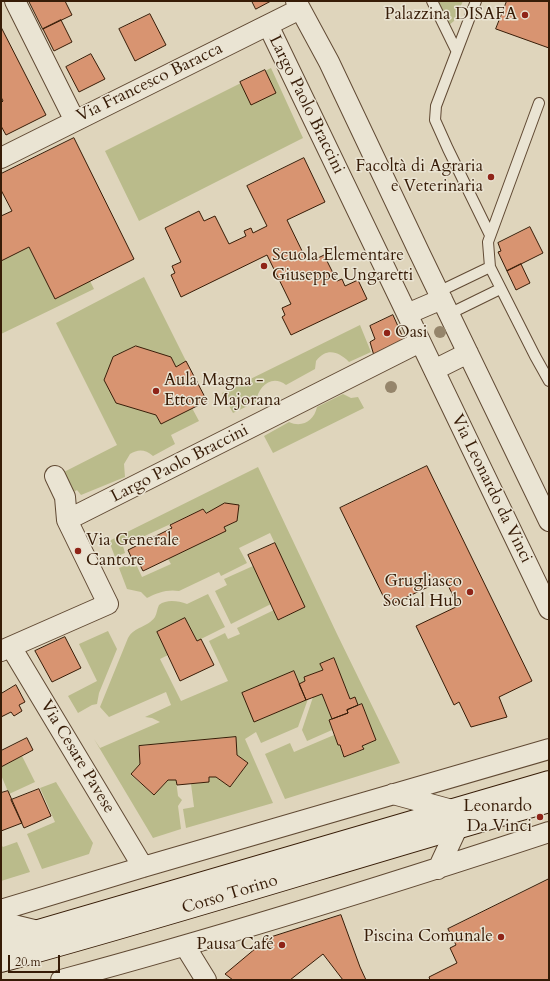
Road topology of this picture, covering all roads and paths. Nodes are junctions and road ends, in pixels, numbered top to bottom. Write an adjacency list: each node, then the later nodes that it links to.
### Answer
1 (15, 1): 8 (street)
2 (432, 1): 6 (lane)
3 (476, 1): 6 (lane)
4 (298, 5): 5 (street, Via Francesco Baracca); 13 (street)
5 (268, 25): 8 (street, Via Francesco Baracca); 14 (street, Largo Paolo Braccini)
6 (456, 50): 10 (lane)
7 (539, 103): 10 (lane)
8 (75, 121): 9 (street, Via Francesco Baracca)
9 (1, 158)
10 (490, 235): 11 (lane)
11 (490, 267): 12 (lane); 13 (lane)
12 (500, 289): 13 (lane); 18 (lane)
13 (443, 302): 14 (street); 16 (street)
14 (407, 314): 15 (street, Largo Paolo Braccini)
15 (420, 342): 17 (street, Largo Paolo Braccini); 20 (street, Largo Paolo Braccini)
16 (468, 353): 17 (street); 21 (street)
17 (434, 370): 22 (street, Via Leonardo da Vinci)
18 (549, 381)
19 (55, 476): 20 (street)
20 (67, 520): 23 (street)
21 (549, 521)
22 (549, 609)
23 (6, 649): 30 (street, Via Cesare Pavese)
24 (549, 749): 26 (street)
25 (549, 782): 28 (street, Corso Torino)
26 (393, 794): 28 (street); 30 (street)
27 (549, 801): 28 (street, Corso Torino)
28 (455, 818): 31 (street); 34 (street, Corso Torino); 37 (street, Corso Torino)
29 (549, 832): 31 (street, Corso Torino)
30 (143, 867): 32 (street)
31 (438, 869): 36 (street, Corso Torino)
32 (1, 910)
33 (1, 922): 34 (street, Corso Torino)
34 (38, 931): 35 (street, Corso Torino)
35 (1, 942)
36 (185, 946): 38 (street, Corso Torino); 39 (street)
37 (1, 961)
38 (61, 980)
39 (206, 980)

